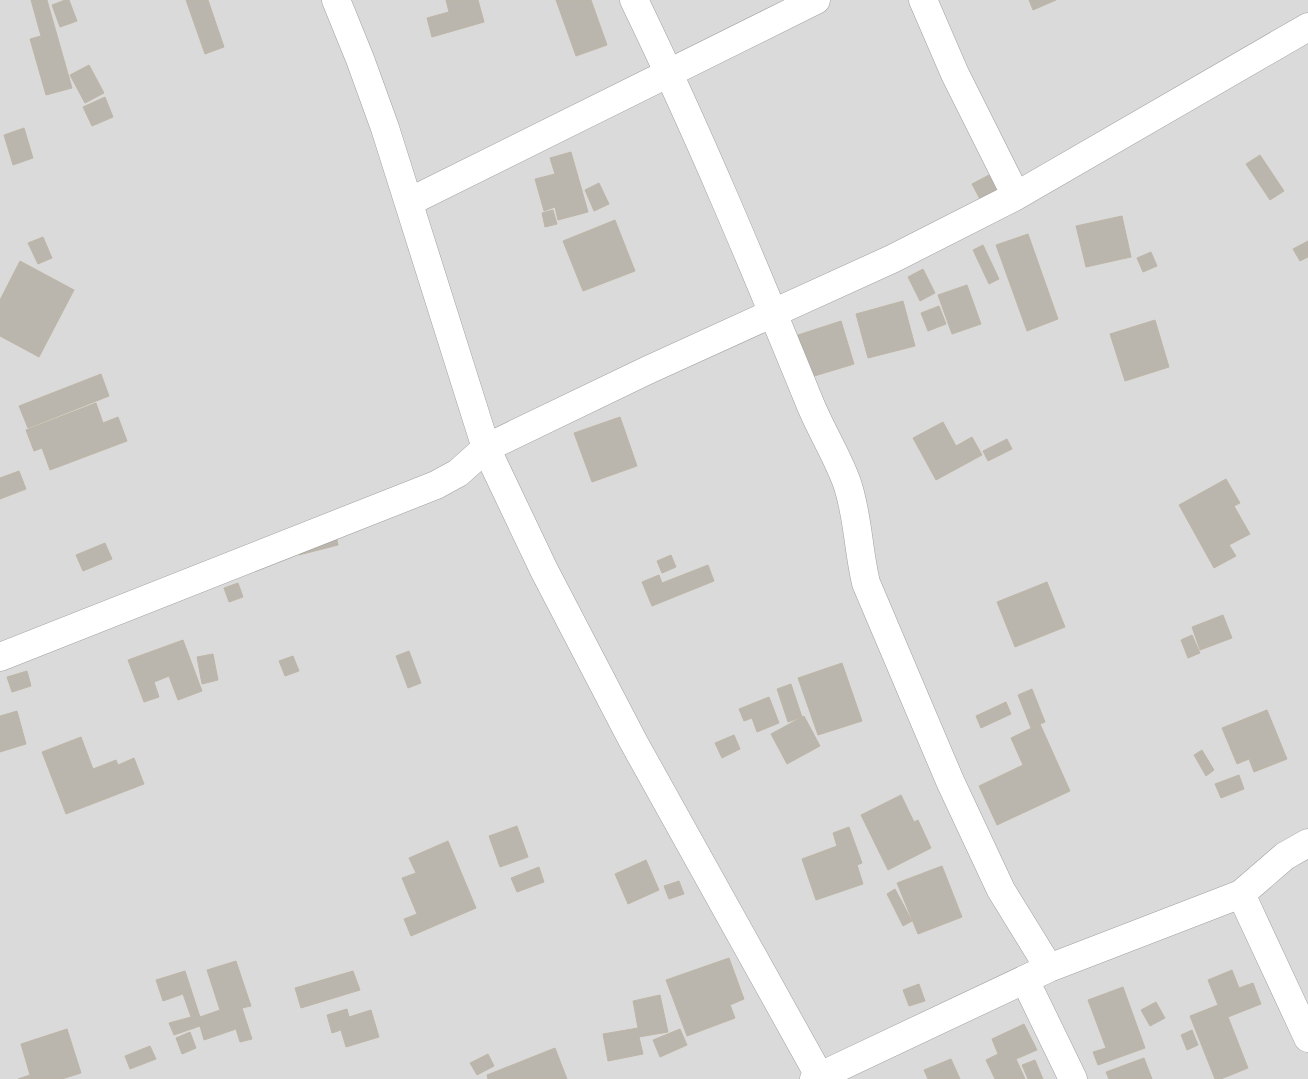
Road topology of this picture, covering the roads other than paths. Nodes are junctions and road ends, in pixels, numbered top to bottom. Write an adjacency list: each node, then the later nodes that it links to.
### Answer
1 (336, 0): 8 (street)
2 (634, 0): 6 (street)
3 (816, 0): 6 (street)
4 (923, 0): 7 (street)
5 (1308, 27): 7 (street)
6 (669, 74): 8 (street); 9 (street)
7 (1016, 196): 9 (street)
8 (409, 202): 10 (street)
9 (774, 313): 10 (street); 14 (street)
10 (486, 448): 11 (street); 16 (street)
11 (0, 657)
12 (1308, 843): 13 (street)
13 (1241, 894): 14 (street); 15 (street)
14 (1037, 974): 16 (street); 17 (street)
15 (1308, 1038)
16 (818, 1078)
17 (1073, 1079)

